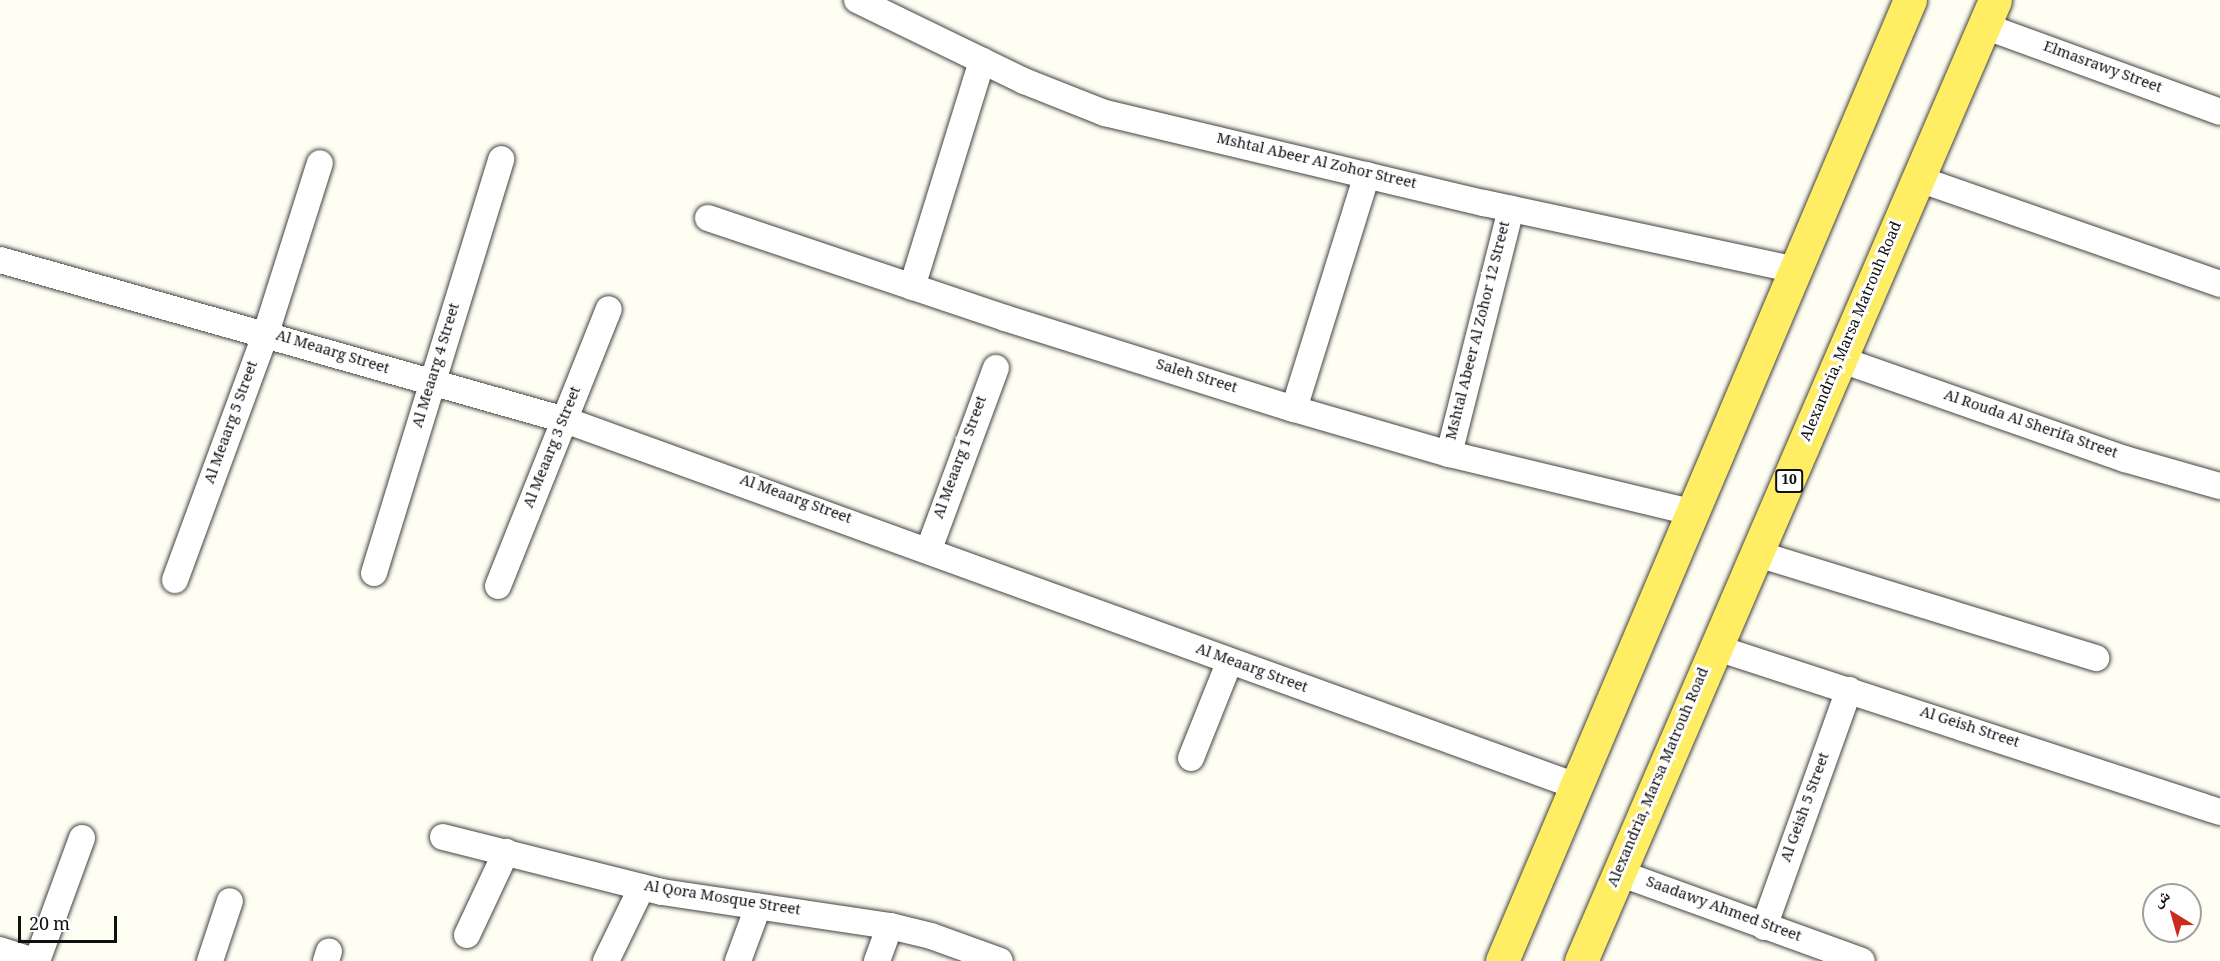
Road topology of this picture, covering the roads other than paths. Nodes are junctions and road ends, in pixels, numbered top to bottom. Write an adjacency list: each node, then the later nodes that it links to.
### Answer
1 (857, 0): 4 (street, Mshtal Abeer Al Zohor Street)
2 (1910, 0): 13 (main road)
3 (1990, 13): 5 (street, Elmasrawy Street); 9 (main road, Alexandria, Marsa Matrouh Road / 10)
4 (982, 61): 8 (street, Mshtal Abeer Al Zohor Street); 15 (street)
5 (2220, 112)
6 (501, 159): 20 (street, Al Meaarg 4 Street)
7 (320, 163): 17 (street, Al Meaarg 5 Street)
8 (1366, 176): 10 (street, Mshtal Abeer Al Zohor Street); 21 (street)
9 (1919, 179): 14 (street); 18 (main road, Alexandria, Marsa Matrouh Road / 10)
10 (1511, 209): 13 (street, Mshtal Abeer Al Zohor Street); 23 (street, Mshtal Abeer Al Zohor 12 Street)
11 (708, 218): 15 (street, Saleh Street)
12 (1, 266): 17 (street, Al Meaarg Street)
13 (1793, 269): 25 (main road)
14 (2220, 284)
15 (912, 287): 21 (street, Saleh Street)
16 (609, 309): 22 (street, Al Meaarg 3 Street)
17 (266, 333): 20 (street, Al Meaarg Street); 29 (street, Al Meaarg 5 Street)
18 (1842, 360): 24 (street, Al Rouda Al Sherifa Street); 27 (main road, Alexandria, Marsa Matrouh Road / 10)
19 (996, 368): 26 (street, Al Meaarg 1 Street)
20 (432, 385): 22 (street, Al Meaarg Street); 28 (street, Al Meaarg 4 Street)
21 (1294, 409): 23 (street, Saleh Street)
22 (565, 420): 26 (street, Al Meaarg Street); 30 (street, Al Meaarg 3 Street)
23 (1449, 454): 25 (street, Saleh Street)
24 (2220, 486)
25 (1691, 512): 36 (main road)
26 (929, 549): 33 (street, Al Meaarg Street)
27 (1758, 554): 31 (main road, Alexandria, Marsa Matrouh Road / 10); 32 (street)
28 (374, 573)
29 (175, 580)
30 (498, 586)
31 (1717, 648): 34 (street, Al Geish Street); 41 (main road, Alexandria, Marsa Matrouh Road / 10)
32 (2096, 658)
33 (1229, 663): 35 (street); 36 (street, Al Meaarg Street)
34 (1850, 690): 37 (street, Al Geish Street); 46 (street, Al Geish 5 Street)
35 (1191, 758)
36 (1576, 786): 55 (main road)
37 (2220, 812)
38 (443, 837): 40 (street, Al Qora Mosque Street)
39 (82, 838): 49 (street)
40 (507, 852): 42 (street, Al Qora Mosque Street); 47 (street)
41 (1619, 873): 46 (street, Saadawy Ahmed Street); 56 (main road, Alexandria, Marsa Matrouh Road / 10)
42 (642, 887): 44 (street, Al Qora Mosque Street); 51 (street)
43 (230, 901): 50 (street)
44 (758, 907): 45 (street, Al Qora Mosque Street); 52 (street)
45 (890, 926): 53 (street); 54 (street, Al Qora Mosque Street)
46 (1764, 927): 57 (street, Saadawy Ahmed Street)
47 (467, 935)
48 (0, 950): 49 (street)
49 (36, 961)
50 (210, 961)
51 (606, 961)
52 (738, 961)
53 (877, 961)
54 (1000, 961)
55 (1502, 961)
56 (1581, 961)
57 (1862, 961)

